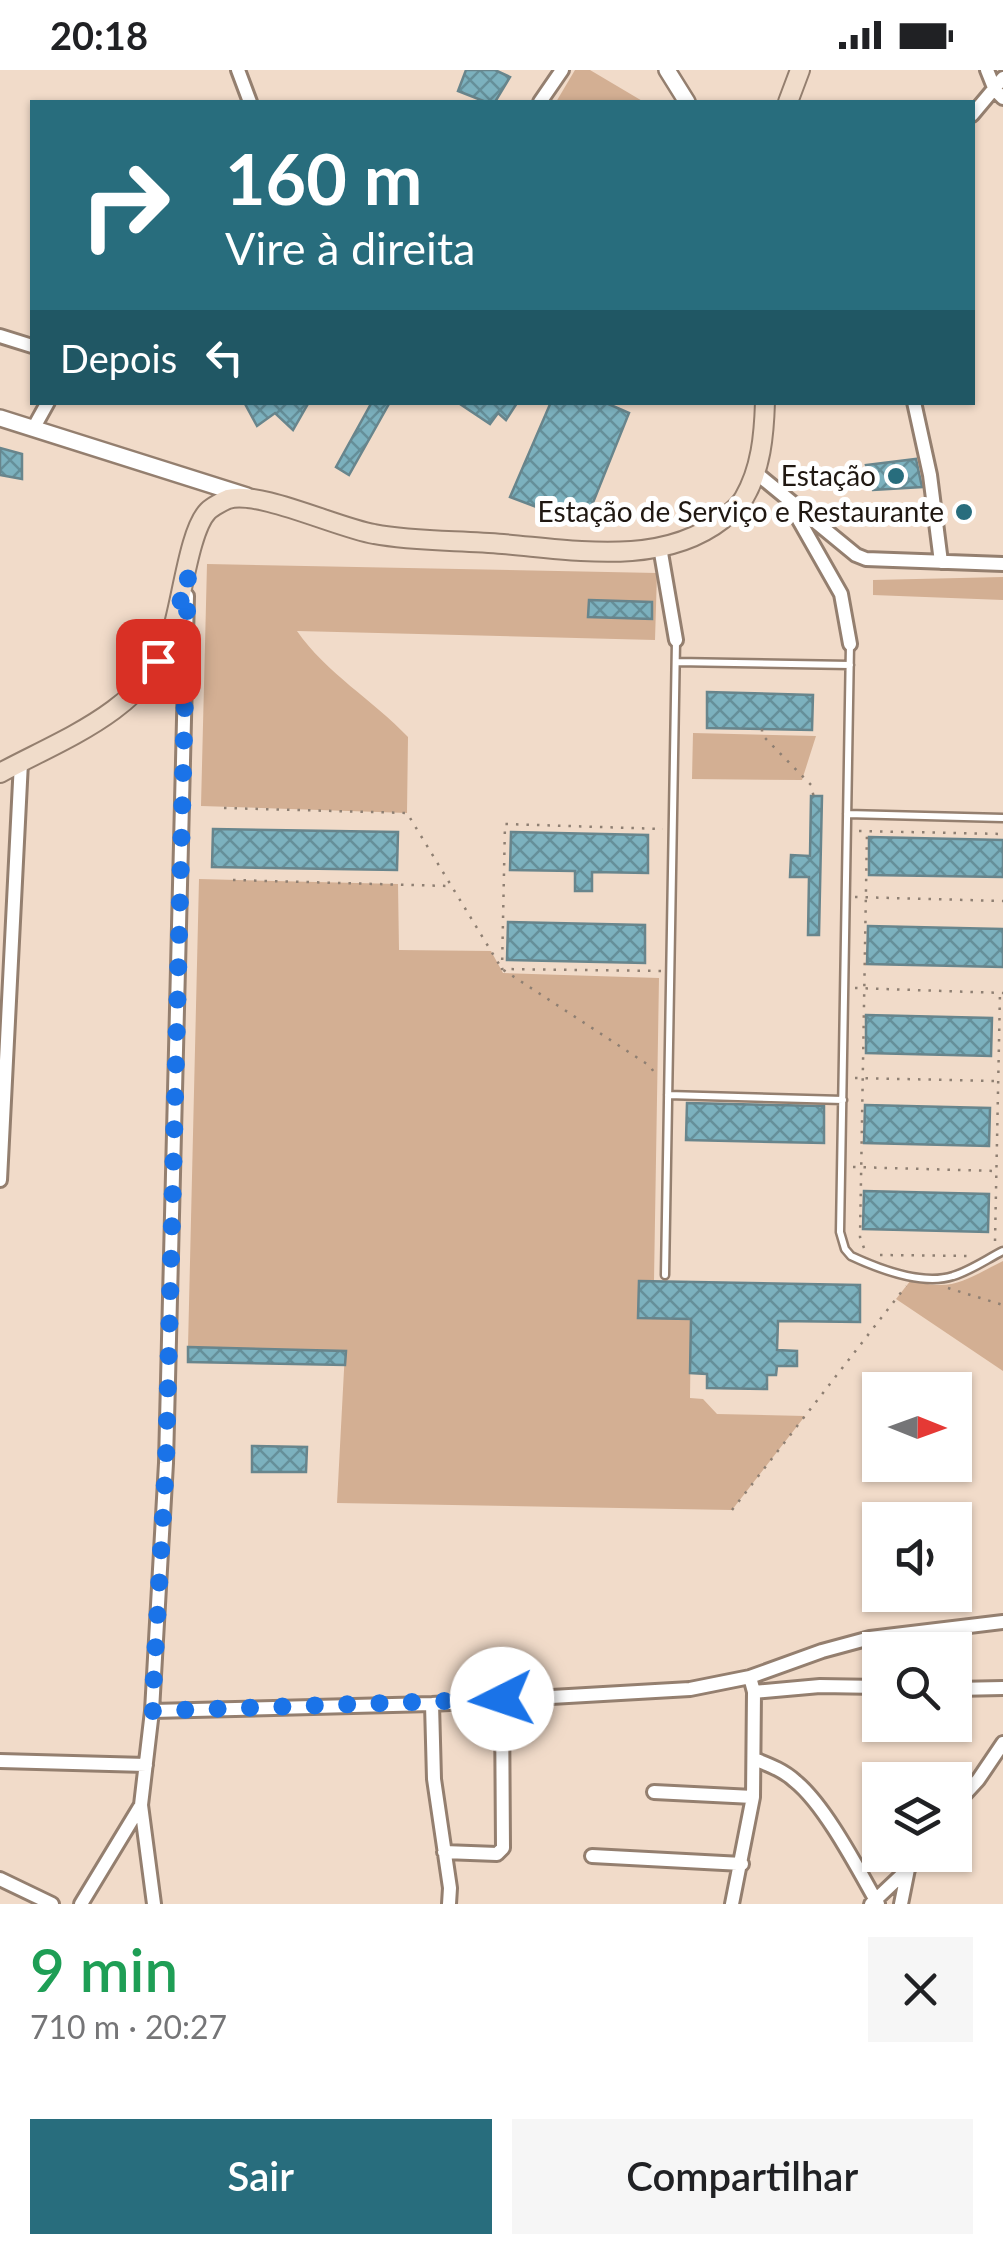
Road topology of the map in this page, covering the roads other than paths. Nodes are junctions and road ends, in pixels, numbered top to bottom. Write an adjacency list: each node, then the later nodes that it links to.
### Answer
1 (238, 70): 7 (street)
2 (562, 70): 8 (street)
3 (667, 70): 9 (street)
4 (800, 70): 10 (main road)
5 (987, 70): 6 (street)
6 (1000, 89): 11 (street)
7 (249, 100)
8 (541, 100)
9 (687, 100)
10 (789, 100)
11 (975, 111)
12 (0, 336): 13 (street)
13 (30, 345)
14 (46, 405): 18 (street)
15 (765, 405): 19 (main road)
16 (915, 405): 23 (street)
17 (0, 418): 18 (street)
18 (33, 429): 21 (street)
19 (755, 472): 20 (street); 22 (main road)
20 (784, 494): 23 (street); 27 (street)
21 (251, 498): 22 (main road); 25 (main road)
22 (660, 546): 26 (street)
23 (941, 562): 24 (street)
24 (1003, 564)
25 (188, 574): 30 (main road); 47 (street)
26 (676, 640): 28 (lane)
27 (850, 644): 29 (lane)
28 (676, 662): 29 (lane); 34 (lane)
29 (850, 665): 32 (lane)
30 (21, 762): 31 (main road); 36 (street)
31 (0, 773)
32 (848, 814): 33 (lane); 35 (lane)
33 (1003, 818)
34 (668, 1096): 35 (lane); 38 (lane)
35 (843, 1100): 37 (lane)
36 (0, 1180)
37 (1003, 1250)
38 (665, 1275)
39 (1003, 1622): 40 (street)
40 (750, 1677): 44 (street); 45 (street)
41 (862, 1687): 44 (street)
42 (1003, 1688): 43 (street)
43 (972, 1689)
44 (754, 1692): 49 (street)
45 (502, 1699): 46 (street); 56 (street)
46 (432, 1704): 47 (street); 56 (street)
47 (152, 1711): 51 (street)
48 (1003, 1743): 52 (street)
49 (754, 1759): 54 (street); 62 (street)
50 (0, 1762): 51 (street)
51 (146, 1765): 55 (street)
52 (972, 1787)
53 (654, 1792): 54 (street)
54 (753, 1796): 58 (street)
55 (141, 1805): 64 (street); 65 (street)
56 (444, 1852): 66 (street)
57 (592, 1856): 58 (street)
58 (742, 1864): 67 (street)
59 (905, 1872): 62 (street)
60 (907, 1872): 68 (street)
61 (0, 1879): 63 (street)
62 (875, 1902)
63 (52, 1904)
64 (80, 1904)
65 (154, 1904)
66 (449, 1904)
67 (732, 1904)
68 (901, 1904)

